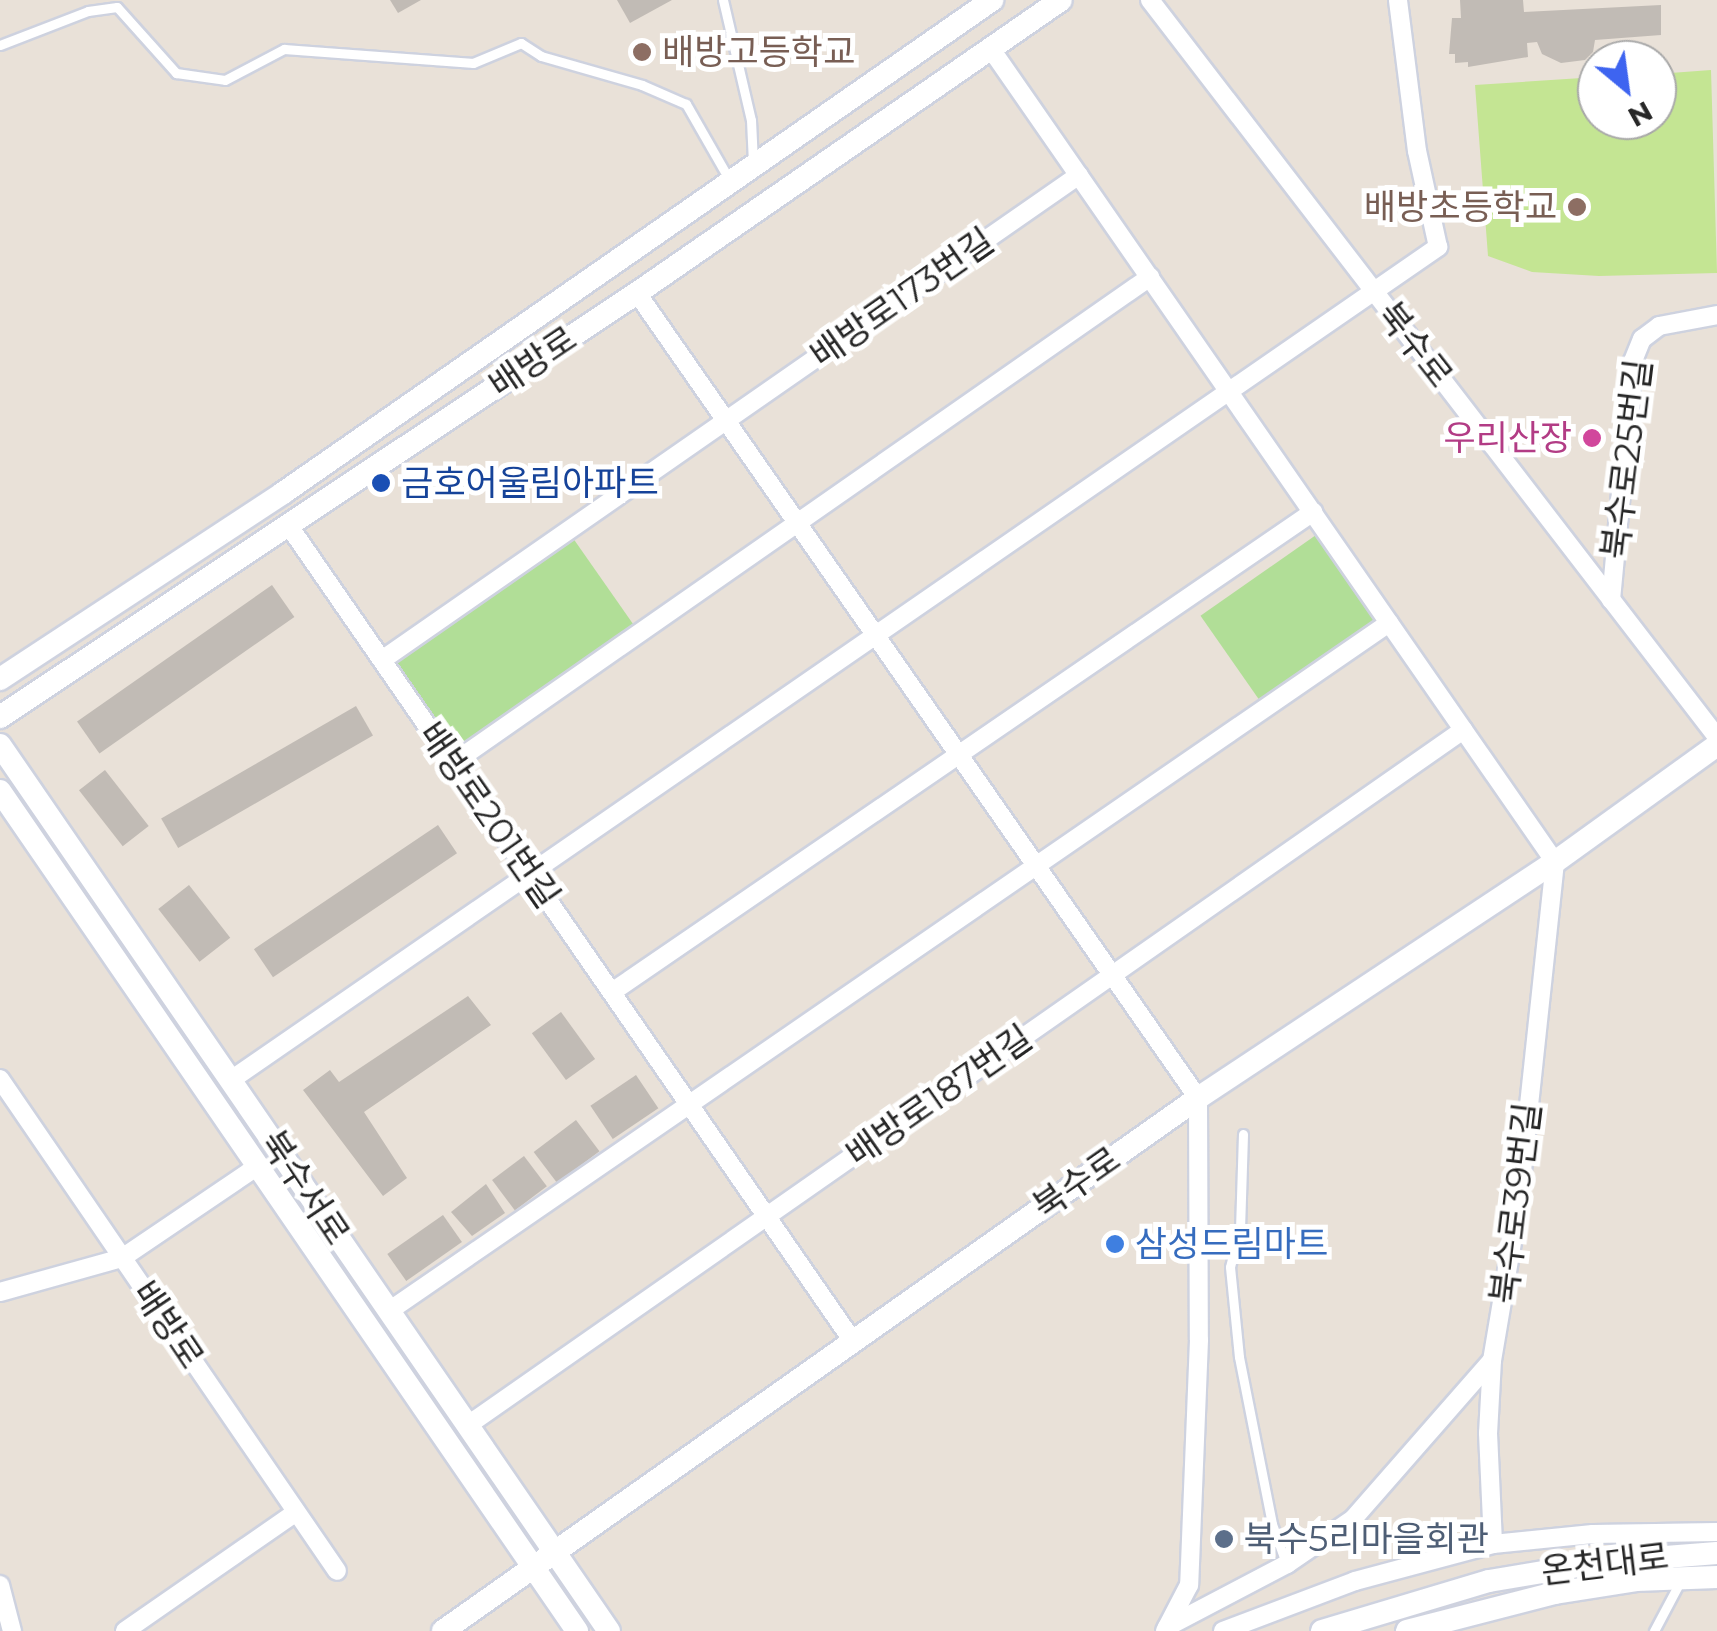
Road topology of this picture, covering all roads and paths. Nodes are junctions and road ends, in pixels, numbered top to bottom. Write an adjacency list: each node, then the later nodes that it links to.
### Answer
1 (723, 0): 8 (lane)
2 (992, 0): 8 (street, 배방로)
3 (1061, 0): 7 (street, 배방로)
4 (1150, 0): 12 (street, 북수로)
5 (1398, 0): 12 (street)
6 (0, 46): 10 (lane)
7 (992, 49): 9 (street); 13 (street, 배방로)
8 (754, 166): 10 (street, 배방로)
9 (1079, 175): 11 (street); 16 (street, 배방로173번길)
10 (730, 182): 24 (street, 배방로)
11 (1150, 277): 15 (street); 18 (street)
12 (1374, 291): 15 (street); 20 (street, 북수로)
13 (636, 293): 16 (street); 19 (street, 배방로)
14 (1717, 316): 20 (street, 북수로25번길)
15 (1229, 391): 17 (street); 22 (street)
16 (726, 421): 18 (street); 23 (street)
17 (1313, 512): 21 (street); 30 (street)
18 (797, 523): 22 (street); 31 (street)
19 (289, 526): 23 (street, 배방로201번길); 25 (street, 배방로)
20 (1611, 600): 27 (street, 북수로)
21 (1389, 622): 26 (street); 34 (street)
22 (875, 635): 30 (street); 35 (street)
23 (382, 660): 31 (street, 배방로201번길)
24 (0, 679)
25 (0, 717)
26 (1464, 730): 33 (street); 36 (street)
27 (1717, 737)
28 (0, 745): 39 (street, 북수서로)
29 (1717, 745): 33 (street, 북수로)
30 (958, 754): 34 (street); 37 (street)
31 (453, 763): 35 (street, 배방로201번길)
32 (0, 791): 43 (street, 북수서로)
33 (1555, 862): 40 (street, 북수로); 49 (street, 북수로39번길)
34 (1036, 866): 36 (street); 41 (street)
35 (530, 874): 37 (street, 배방로201번길); 39 (street)
36 (1112, 975): 40 (street); 44 (street, 배방로187번길)
37 (612, 992): 41 (street, 배방로201번길)
38 (0, 1079): 45 (street, 배방로)
39 (231, 1080): 47 (street, 북수서로)
40 (1198, 1098): 48 (street, 북수로); 61 (street)
41 (689, 1104): 44 (street, 배방로201번길); 47 (street)
42 (1242, 1134): 55 (lane)
43 (258, 1166): 45 (street); 56 (street, 북수서로)
44 (766, 1216): 48 (street, 배방로201번길); 50 (street)
45 (122, 1258): 46 (street); 51 (street, 배방로)
46 (0, 1292)
47 (389, 1310): 50 (street, 북수서로)
48 (852, 1340): 54 (street, 북수로)
49 (1492, 1360): 52 (street, 북수로39번길); 55 (street)
50 (468, 1424): 54 (street, 북수서로)
51 (296, 1512): 57 (street, 배방로); 63 (street)
52 (1493, 1544): 53 (street); 67 (street)
53 (1714, 1544): 59 (street); 68 (street, 온천대로)
54 (555, 1552): 56 (street, 북수로); 66 (street, 북수서로)
55 (1287, 1564): 61 (street)
56 (534, 1567): 64 (street, 북수로); 65 (street, 북수서로)
57 (337, 1571)
58 (1717, 1577): 59 (street, 온천대로)
59 (1683, 1578): 69 (street, 온천대로); 70 (lane)
60 (0, 1585): 62 (street)
61 (1166, 1629)
62 (12, 1631)
63 (126, 1631)
64 (443, 1631)
65 (577, 1631)
66 (609, 1631)
67 (1223, 1631)
68 (1322, 1631)
69 (1407, 1631)
70 (1654, 1631)

